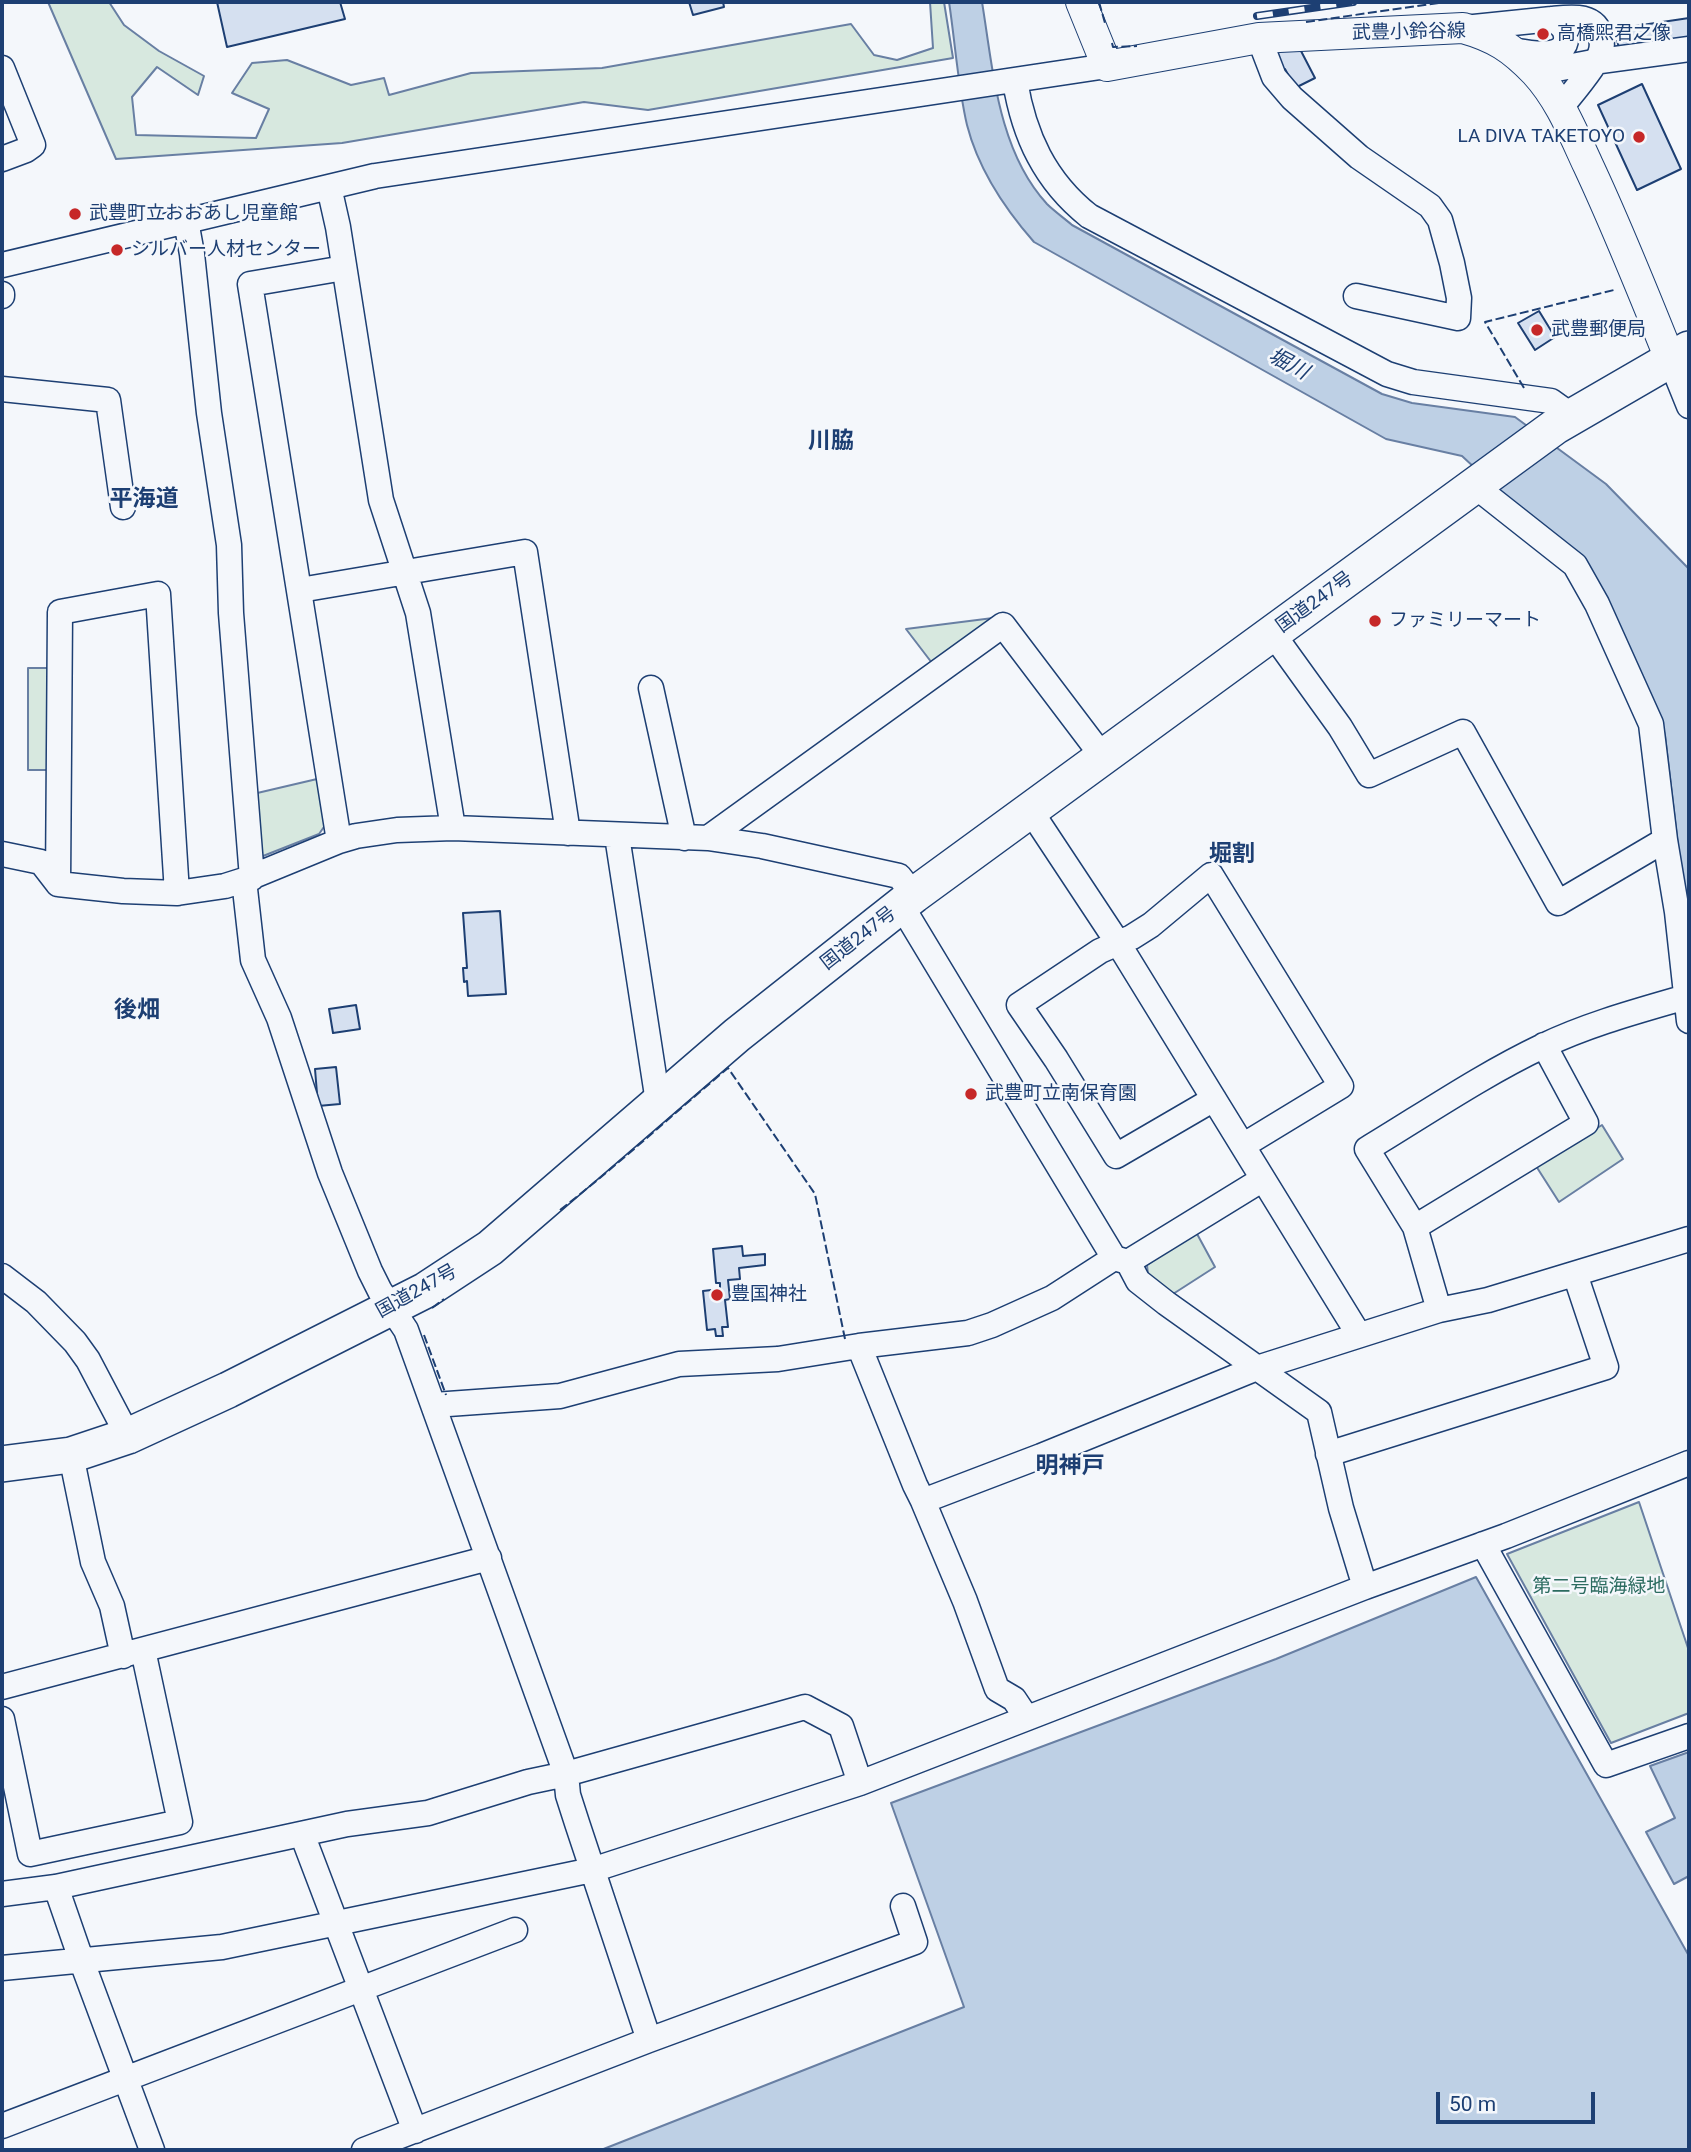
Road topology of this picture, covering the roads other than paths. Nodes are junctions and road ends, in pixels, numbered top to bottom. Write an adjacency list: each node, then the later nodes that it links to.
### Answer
1 (1081, 2): 8 (main road)
2 (1552, 19): 3 (street); 6 (street); 7 (street)
3 (1463, 28): 4 (main road, 武豊小鈴谷線); 6 (main road, 武豊小鈴谷線)
4 (1259, 38): 8 (main road, 武豊小鈴谷線); 18 (street)
5 (1689, 49): 7 (street)
6 (1511, 50): 10 (main road, 武豊小鈴谷線)
7 (1593, 62): 10 (street); 12 (street)
8 (1107, 66): 11 (street)
9 (2, 68): 13 (street)
10 (1536, 73): 12 (main road, 武豊小鈴谷線)
11 (1015, 81): 14 (street); 22 (street)
12 (1561, 107): 19 (main road, 武豊小鈴谷線)
13 (2, 159)
14 (329, 187): 15 (street); 17 (street)
15 (186, 222): 16 (street); 38 (street)
16 (2, 265)
17 (344, 268): 25 (street); 26 (street)
18 (1356, 296)
19 (1680, 354): 21 (street); 22 (highway, 国道247号)
20 (2, 390): 24 (street)
21 (1689, 406)
22 (1564, 421): 23 (highway, 国道247号)
23 (1479, 483): 27 (highway, 国道247号); 35 (street)
24 (123, 507)
25 (405, 572): 26 (street); 31 (street); 32 (street)
26 (300, 590): 36 (street)
27 (1273, 634): 29 (highway, 国道247号); 35 (street)
28 (651, 688): 34 (street)
29 (1103, 757): 30 (highway, 国道247号); 34 (street)
30 (1030, 810): 41 (highway, 国道247号); 42 (street)
31 (453, 828): 32 (street); 36 (street)
32 (568, 833): 33 (street)
33 (617, 836): 34 (street); 46 (street)
34 (696, 838): 41 (street)
35 (1665, 840): 43 (street)
36 (339, 841): 38 (street)
37 (2, 854): 39 (street)
38 (247, 879): 40 (street); 54 (street)
39 (58, 884): 40 (street); 40 (street)
40 (177, 893)
41 (908, 900): 46 (highway, 国道247号); 51 (street)
42 (1118, 943): 45 (street); 45 (street); 47 (street)
43 (1688, 1009): 44 (street)
44 (1544, 1045): 49 (street); 49 (street)
45 (1214, 1099): 47 (street)
46 (658, 1102): 54 (highway, 国道247号)
47 (1244, 1145): 48 (street)
48 (1263, 1179): 51 (street); 56 (street)
49 (1415, 1227): 55 (street)
50 (1689, 1240): 52 (street)
51 (1121, 1260): 57 (street); 58 (street)
52 (1576, 1274): 55 (street); 61 (street)
53 (2, 1276): 60 (street)
54 (391, 1307): 59 (street); 60 (highway, 国道247号)
55 (1438, 1310): 56 (street)
56 (1359, 1335): 58 (street)
57 (859, 1346): 59 (street); 65 (street)
58 (1257, 1368): 61 (street); 65 (street)
59 (434, 1405): 67 (street)
60 (128, 1436): 62 (highway, 国道247号)
61 (1328, 1454): 68 (street)
62 (71, 1455): 64 (highway, 国道247号); 69 (street)
63 (1689, 1463): 66 (street)
64 (2, 1464)
65 (923, 1501): 71 (street)
66 (1483, 1544): 68 (street); 73 (street)
67 (489, 1558): 69 (street); 74 (street)
68 (1365, 1587): 71 (street)
69 (133, 1653): 70 (street); 72 (street)
70 (2, 1687)
71 (1026, 1717): 75 (street)
72 (2, 1719)
73 (1689, 1735)
74 (566, 1774): 75 (street); 76 (street); 77 (street)
75 (860, 1783): 77 (street)
76 (302, 1834): 78 (street); 81 (street)
77 (592, 1870): 81 (street); 86 (street)
78 (56, 1887): 79 (street); 83 (street)
79 (2, 1894)
80 (903, 1906): 86 (street)
81 (338, 1924): 83 (street); 85 (street)
82 (515, 1930): 85 (street)
83 (82, 1962): 84 (street); 87 (street)
84 (2, 1968)
85 (361, 1988): 87 (street); 89 (street)
86 (649, 2040): 89 (street)
87 (126, 2078): 88 (street); 90 (street)
88 (2, 2126)
89 (415, 2131): 91 (street)
90 (152, 2150)
91 (365, 2150)

